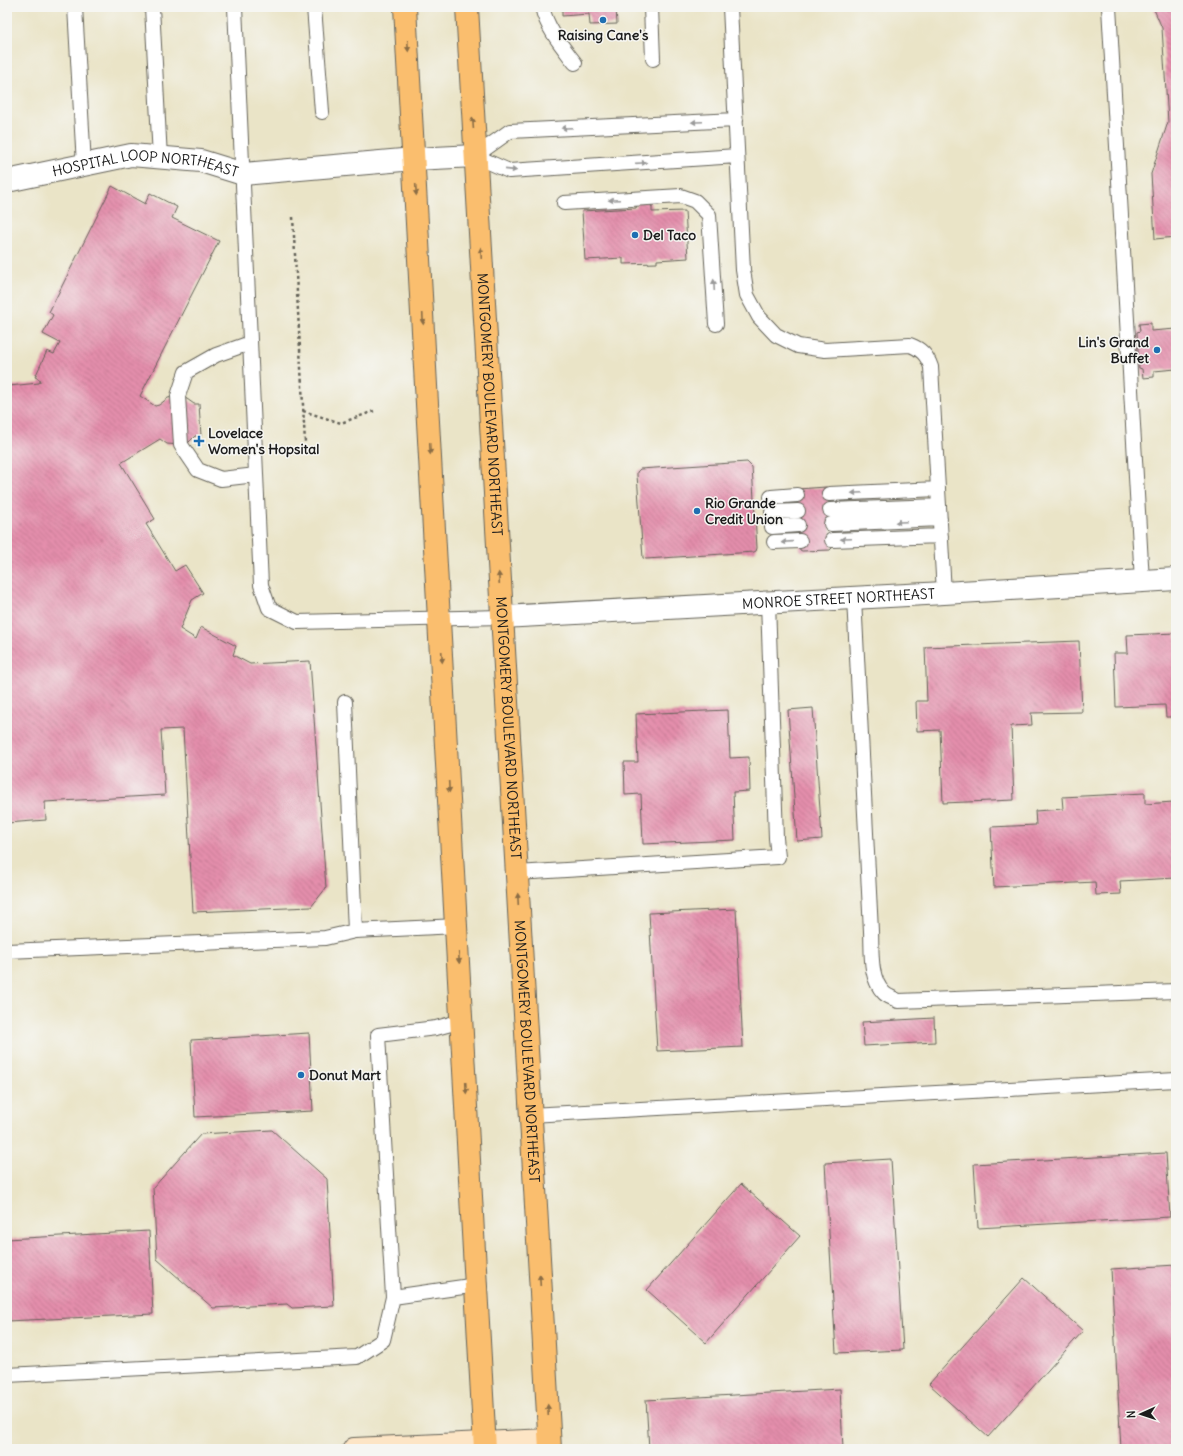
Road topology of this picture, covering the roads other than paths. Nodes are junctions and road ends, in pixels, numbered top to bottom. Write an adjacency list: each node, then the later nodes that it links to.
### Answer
1 (75, 7): 19 (lane)
2 (152, 7): 17 (lane)
3 (235, 7): 20 (lane)
4 (314, 7): 13 (lane)
5 (405, 7): 18 (main road, one-way to 18)
6 (467, 7): 15 (main road, MONTGOMERY BOULEVARD NORTHEAST, one-way to 6)
7 (542, 7): 12 (lane)
8 (651, 7): 11 (lane)
9 (730, 7): 14 (lane)
10 (1109, 7): 41 (lane)
11 (653, 59)
12 (575, 63)
13 (322, 112)
14 (736, 120): 15 (lane, one-way to 15); 16 (lane)
15 (475, 156): 16 (lane, one-way to 16); 18 (street, HOSPITAL LOOP NORTHEAST); 45 (main road, MONTGOMERY BOULEVARD NORTHEAST, one-way to 15)
16 (738, 156): 26 (lane)
17 (160, 158): 19 (street, HOSPITAL LOOP NORTHEAST); 20 (street, HOSPITAL LOOP NORTHEAST)
18 (414, 159): 20 (street, HOSPITAL LOOP NORTHEAST); 46 (main road, one-way to 46)
19 (84, 164): 21 (street, HOSPITAL LOOP NORTHEAST)
20 (243, 174): 24 (lane)
21 (7, 181)
22 (564, 203): 23 (lane, one-way to 22)
23 (716, 324)
24 (250, 343): 25 (lane); 25 (lane)
25 (256, 475): 46 (lane)
26 (938, 489): 27 (lane, one-way to 27); 32 (lane)
27 (829, 494)
28 (797, 495): 29 (lane)
29 (771, 497)
30 (798, 511): 31 (lane)
31 (772, 512)
32 (939, 513): 33 (lane, one-way to 33); 36 (lane)
33 (830, 517)
34 (798, 525): 35 (lane)
35 (772, 527)
36 (941, 536): 37 (lane, one-way to 37); 42 (lane)
37 (832, 540)
38 (800, 541): 39 (lane, one-way to 39)
39 (774, 542)
40 (1176, 579): 41 (street, MONROE STREET NORTHEAST)
41 (1142, 581): 42 (street, MONROE STREET NORTHEAST)
42 (944, 593): 43 (street, MONROE STREET NORTHEAST)
43 (854, 598): 44 (street, MONROE STREET NORTHEAST); 52 (lane)
44 (768, 602): 45 (street, MONROE STREET NORTHEAST); 48 (lane)
45 (502, 617): 46 (lane); 48 (main road, MONTGOMERY BOULEVARD NORTHEAST)
46 (440, 618): 49 (main road, one-way to 49)
47 (345, 702): 50 (lane)
48 (517, 873): 55 (main road, MONTGOMERY BOULEVARD NORTHEAST, one-way to 48)
49 (457, 926): 50 (lane); 53 (main road, one-way to 53)
50 (355, 931): 51 (lane)
51 (7, 951)
52 (1176, 991)
53 (462, 1021): 56 (main road, one-way to 56); 57 (lane)
54 (1176, 1080): 55 (lane)
55 (530, 1114): 59 (main road, MONTGOMERY BOULEVARD NORTHEAST, one-way to 55)
56 (477, 1285): 57 (lane); 60 (main road)
57 (393, 1297): 58 (lane)
58 (7, 1375)
59 (550, 1444): 60 (main road)
60 (485, 1446): 61 (main road)
61 (354, 1449)

